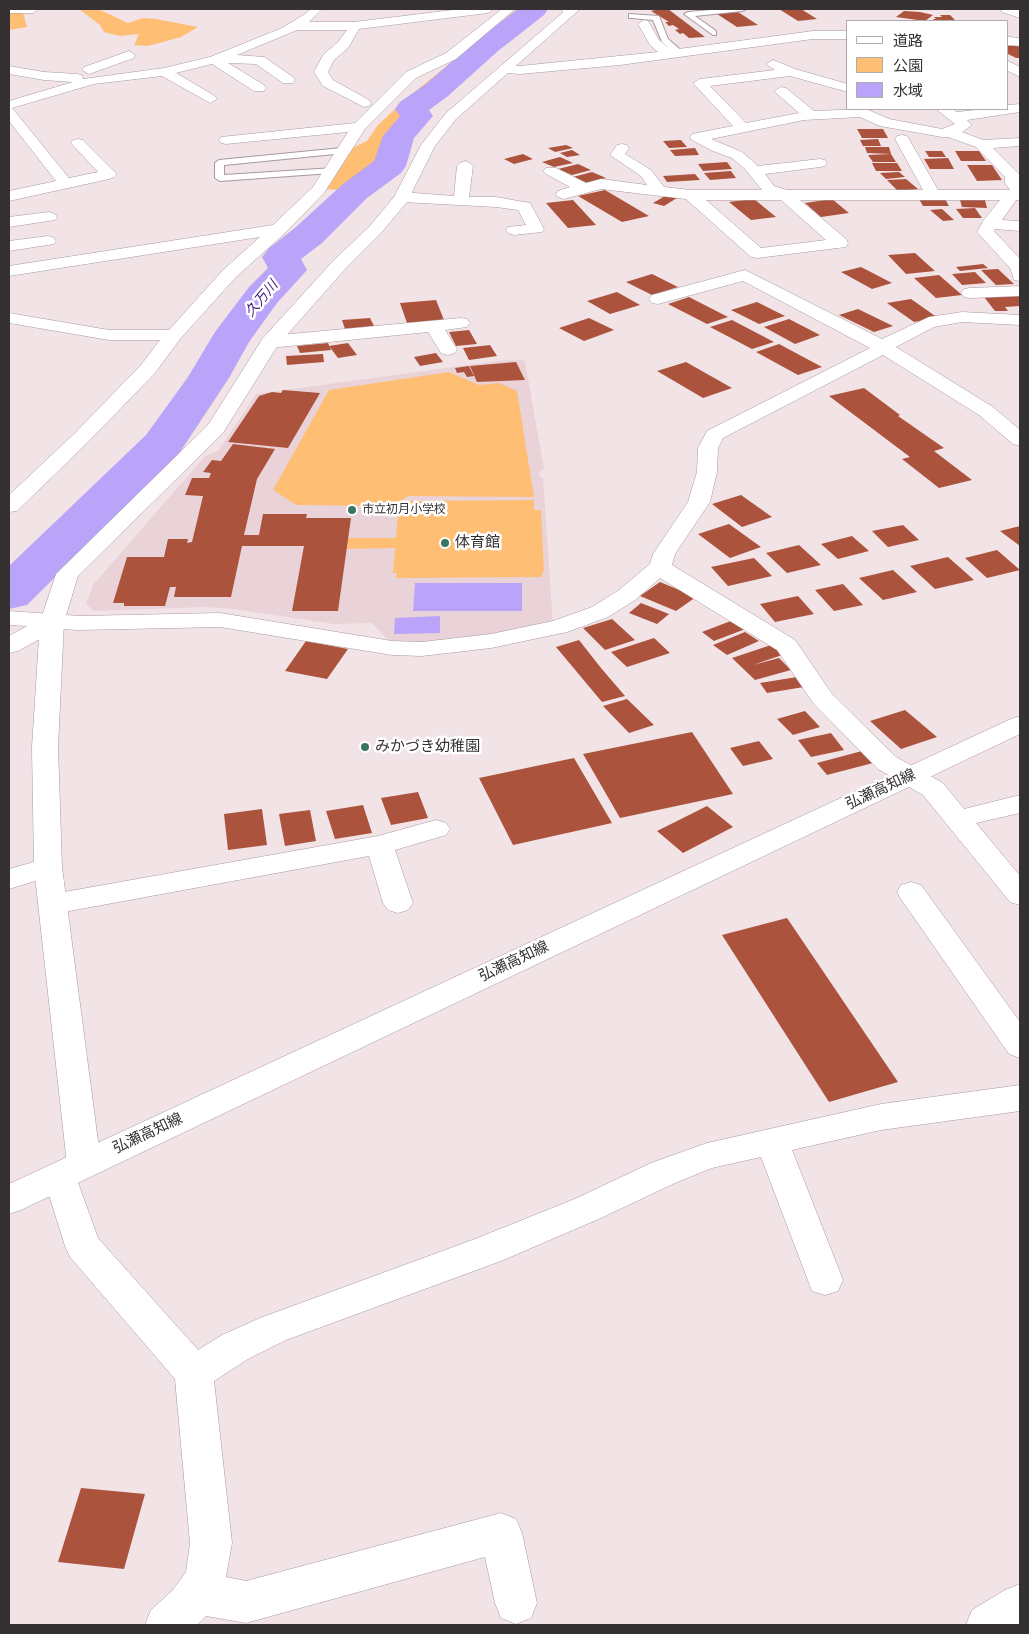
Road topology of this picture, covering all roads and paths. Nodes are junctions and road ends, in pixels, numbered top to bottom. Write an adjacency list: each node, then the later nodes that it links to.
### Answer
1 (9, 9): 2 (street)
2 (33, 9)
3 (316, 9): 14 (street)
4 (488, 9): 10 (street)
5 (509, 9): 49 (street)
6 (567, 9): 7 (street)
7 (574, 9): 25 (street)
8 (742, 9): 16 (lane)
9 (1006, 9): 11 (street)
10 (416, 14): 15 (street)
11 (1020, 14)
12 (632, 16): 20 (lane)
13 (644, 24): 20 (street)
14 (297, 26): 15 (street); 21 (street)
15 (354, 26): 24 (street)
16 (712, 33): 18 (street)
17 (836, 36): 18 (street)
18 (737, 45): 20 (street); 28 (street)
19 (129, 55): 32 (street)
20 (674, 55): 25 (street)
21 (216, 59): 23 (street); 27 (street); 38 (street)
22 (1009, 65): 29 (street)
23 (270, 67): 24 (street); 34 (street)
24 (323, 68): 41 (street)
25 (505, 69): 76 (street)
26 (9, 70): 30 (street)
27 (164, 72): 33 (street); 40 (street)
28 (790, 72): 35 (street); 50 (street)
29 (1020, 73)
30 (44, 76): 32 (street); 36 (street)
31 (846, 77): 35 (street)
32 (69, 78): 33 (street)
33 (93, 80): 42 (street)
34 (288, 80)
35 (818, 80): 37 (street)
36 (18, 84)
37 (846, 87)
38 (259, 88)
39 (781, 91): 47 (street)
40 (210, 99)
41 (364, 103)
42 (9, 105)
43 (966, 110): 46 (street)
44 (861, 111): 47 (street); 51 (street)
45 (9, 112): 67 (street)
46 (948, 113): 51 (street)
47 (810, 115): 50 (street)
48 (235, 123): 53 (street)
49 (359, 126): 53 (street); 58 (street)
50 (743, 128): 66 (street)
51 (950, 132): 56 (street)
52 (902, 139): 72 (street)
53 (226, 140): 60 (street)
54 (1020, 142): 56 (street)
55 (78, 144): 67 (street)
56 (981, 144): 73 (street)
57 (622, 148): 69 (street)
58 (342, 151): 60 (lane); 64 (street)
59 (787, 154): 62 (street)
60 (219, 163): 64 (lane)
61 (820, 163): 62 (street)
62 (801, 165): 66 (street)
63 (465, 166): 77 (street)
64 (331, 170): 82 (street)
65 (551, 171): 68 (street)
66 (754, 171): 75 (street)
67 (66, 184): 74 (street)
68 (585, 189): 69 (street); 70 (street)
69 (659, 191): 71 (street)
70 (564, 194)
71 (691, 195): 75 (street); 86 (street)
72 (933, 195): 73 (street); 75 (street)
73 (1016, 195): 80 (street)
74 (9, 196)
75 (785, 196): 86 (street)
76 (402, 197): 77 (street); 98 (street)
77 (460, 201): 83 (street)
78 (48, 216): 79 (street)
79 (9, 222)
80 (989, 224): 81 (street); 89 (street)
81 (1020, 226)
82 (280, 229): 87 (street); 97 (street)
83 (514, 230)
84 (48, 241): 85 (street)
85 (9, 246)
86 (757, 253): 88 (street)
87 (9, 271)
88 (745, 275): 92 (street); 99 (street)
89 (1020, 276)
90 (1020, 291): 91 (street)
91 (970, 293)
92 (658, 299)
93 (9, 318): 97 (street)
94 (1020, 320): 99 (street)
95 (461, 323): 96 (street)
96 (433, 326): 98 (street); 100 (street)
97 (174, 335): 102 (street)
98 (270, 342): 105 (street)
99 (883, 347): 101 (street); 103 (street)
100 (448, 349)
101 (1020, 440)
102 (9, 506)
103 (660, 567): 105 (street); 108 (street)
104 (13, 619): 105 (street)
105 (52, 622): 106 (street); 113 (street)
106 (9, 646)
107 (1020, 724): 108 (street, 弘瀬高知線)
108 (910, 776): 110 (street); 122 (street, 弘瀬高知線)
109 (1020, 804): 110 (street)
110 (958, 819): 116 (street)
111 (436, 829): 112 (street)
112 (379, 845): 117 (street); 118 (street)
113 (48, 867): 114 (street); 118 (street)
114 (9, 879)
115 (912, 892): 119 (street)
116 (1020, 895)
117 (398, 903)
118 (53, 904): 122 (street)
119 (1020, 1046)
120 (1020, 1098): 121 (street)
121 (772, 1141): 124 (street); 125 (street)
122 (72, 1170): 123 (street, 弘瀬高知線); 125 (street)
123 (9, 1200)
124 (825, 1280)
125 (194, 1373): 126 (street)
126 (197, 1593): 127 (street); 129 (street)
127 (516, 1603)
128 (1020, 1605): 130 (street)
129 (166, 1625)
130 (987, 1625)

